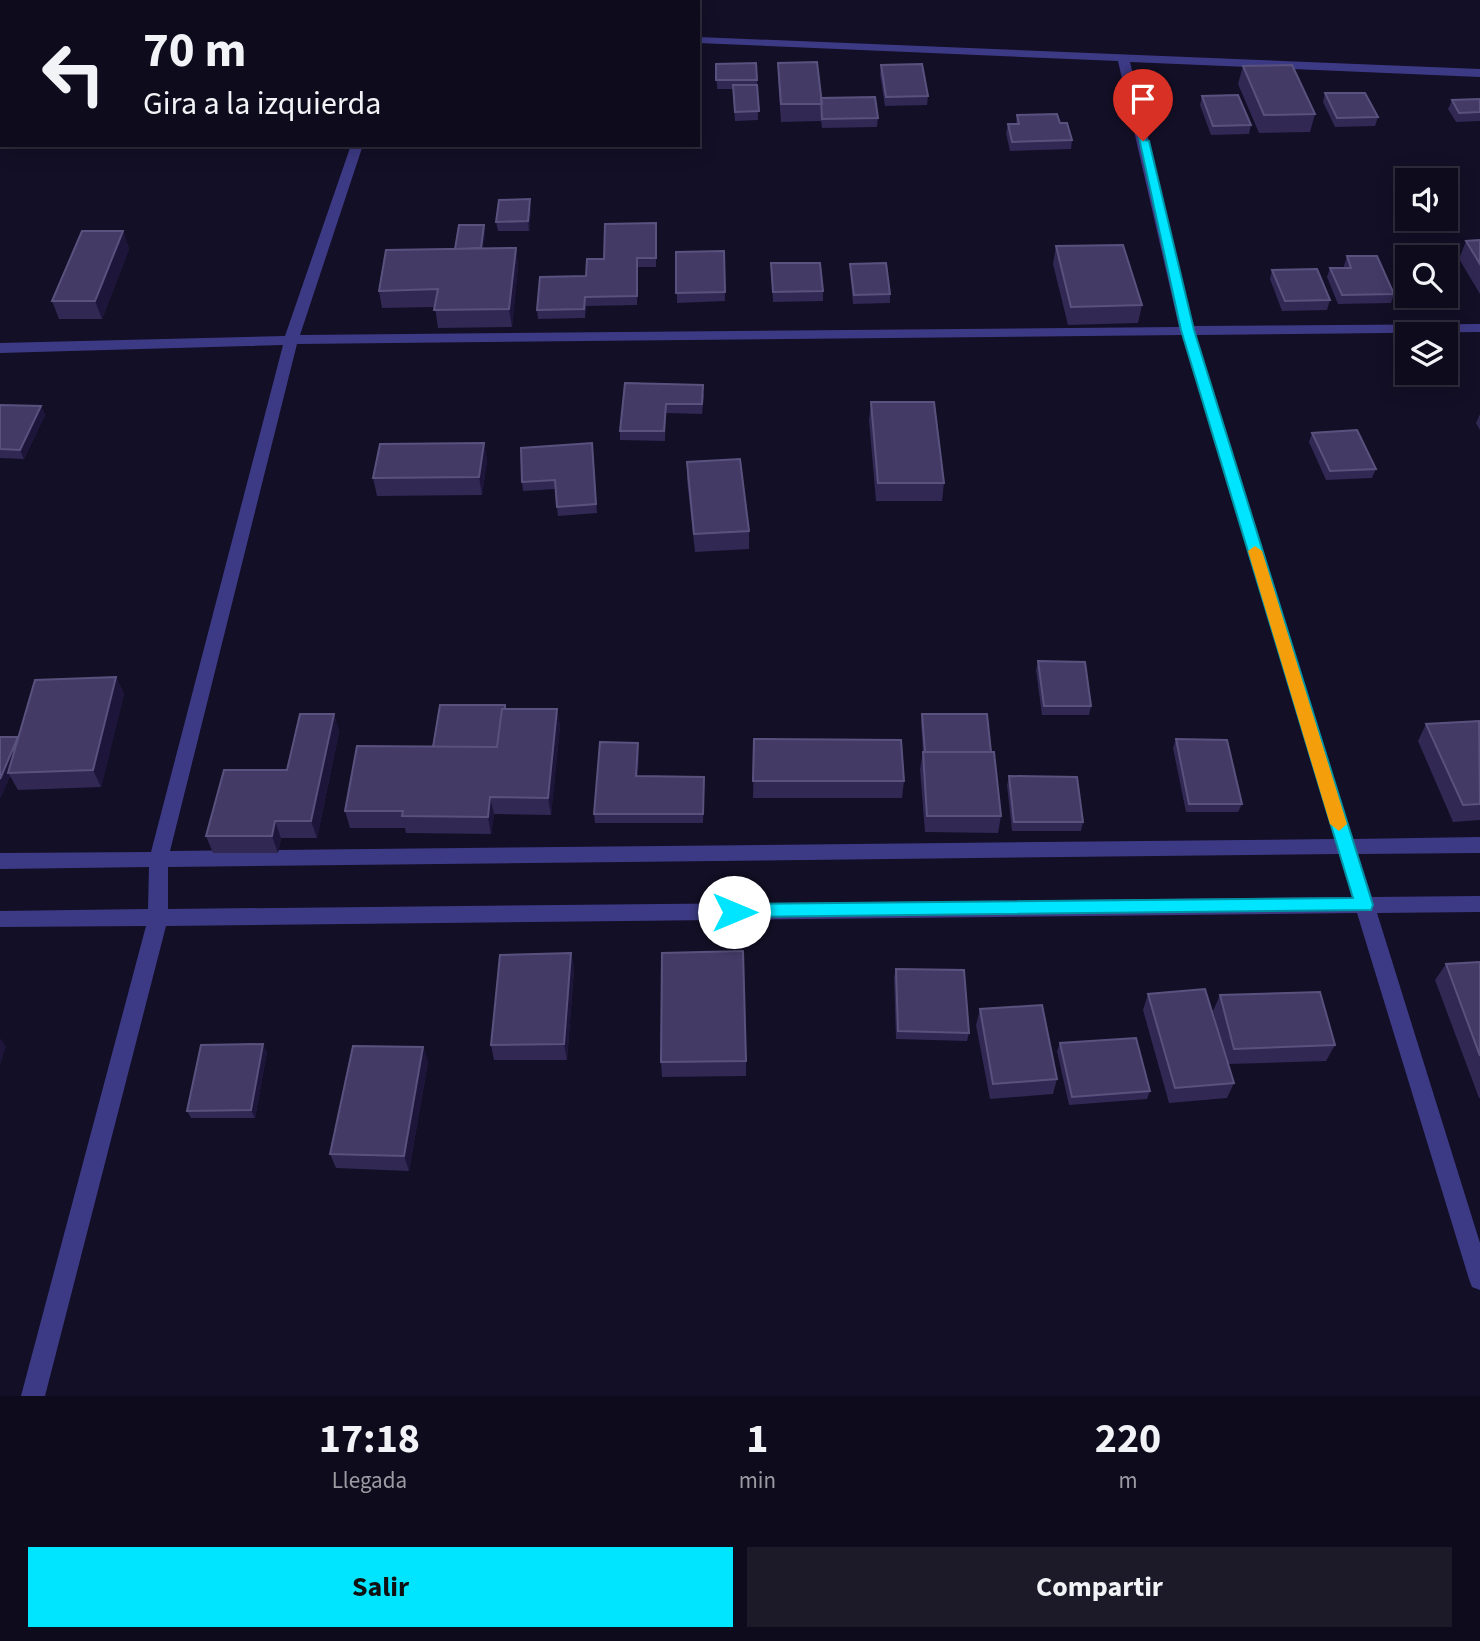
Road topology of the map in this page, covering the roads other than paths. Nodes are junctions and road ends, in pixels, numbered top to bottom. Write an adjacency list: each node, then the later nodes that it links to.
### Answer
1 (700, 40): 2 (street)
2 (1125, 60): 3 (street); 6 (street)
3 (1480, 72)
4 (356, 147): 7 (street)
5 (1480, 328): 6 (street)
6 (1187, 330): 7 (street); 9 (street)
7 (291, 340): 8 (street); 11 (street)
8 (0, 348)
9 (1346, 845): 10 (street); 11 (street); 14 (street)
10 (1480, 845)
11 (159, 859): 12 (street); 15 (street)
12 (0, 861)
13 (1480, 904): 14 (street)
14 (1364, 905): 15 (street); 17 (street)
15 (158, 918): 16 (street); 18 (street)
16 (0, 919)
17 (1480, 1279)
18 (33, 1396)

